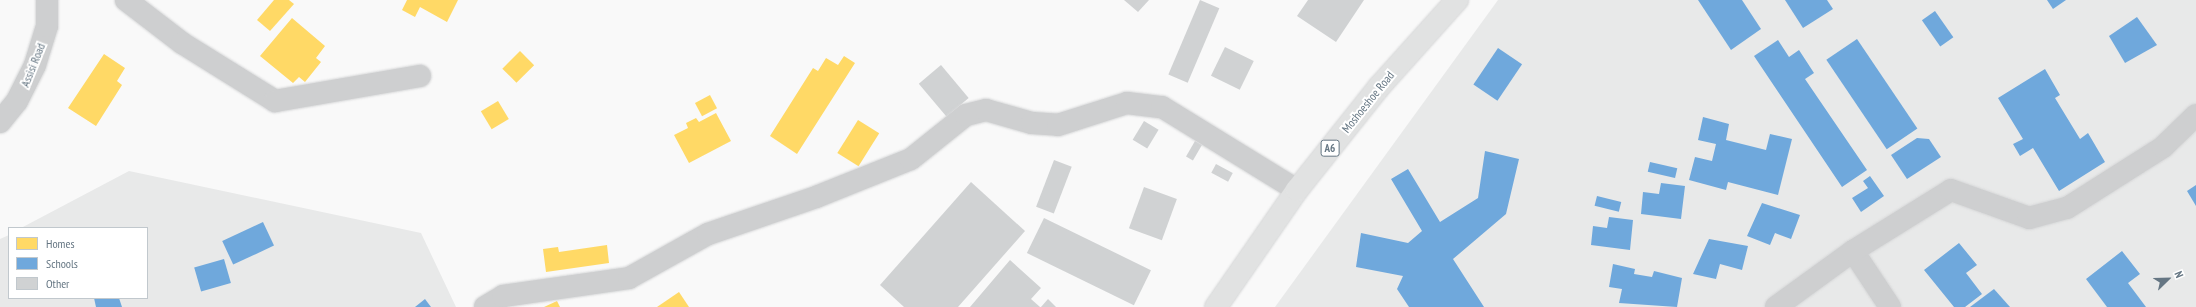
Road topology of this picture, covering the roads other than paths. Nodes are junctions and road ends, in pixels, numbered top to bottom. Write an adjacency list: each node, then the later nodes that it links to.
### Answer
1 (47, 0): 6 (street, Assisi Road)
2 (126, 0): 4 (street)
3 (1457, 0): 7 (main road, Moshoeshoe Road / A6)
4 (420, 76)
5 (2196, 115): 8 (street)
6 (0, 122)
7 (1297, 190): 9 (street); 10 (main road, Moshoeshoe Road / A6)
8 (1853, 251): 11 (street); 12 (street)
9 (485, 307)
10 (1216, 307)
11 (1776, 307)
12 (1890, 307)

